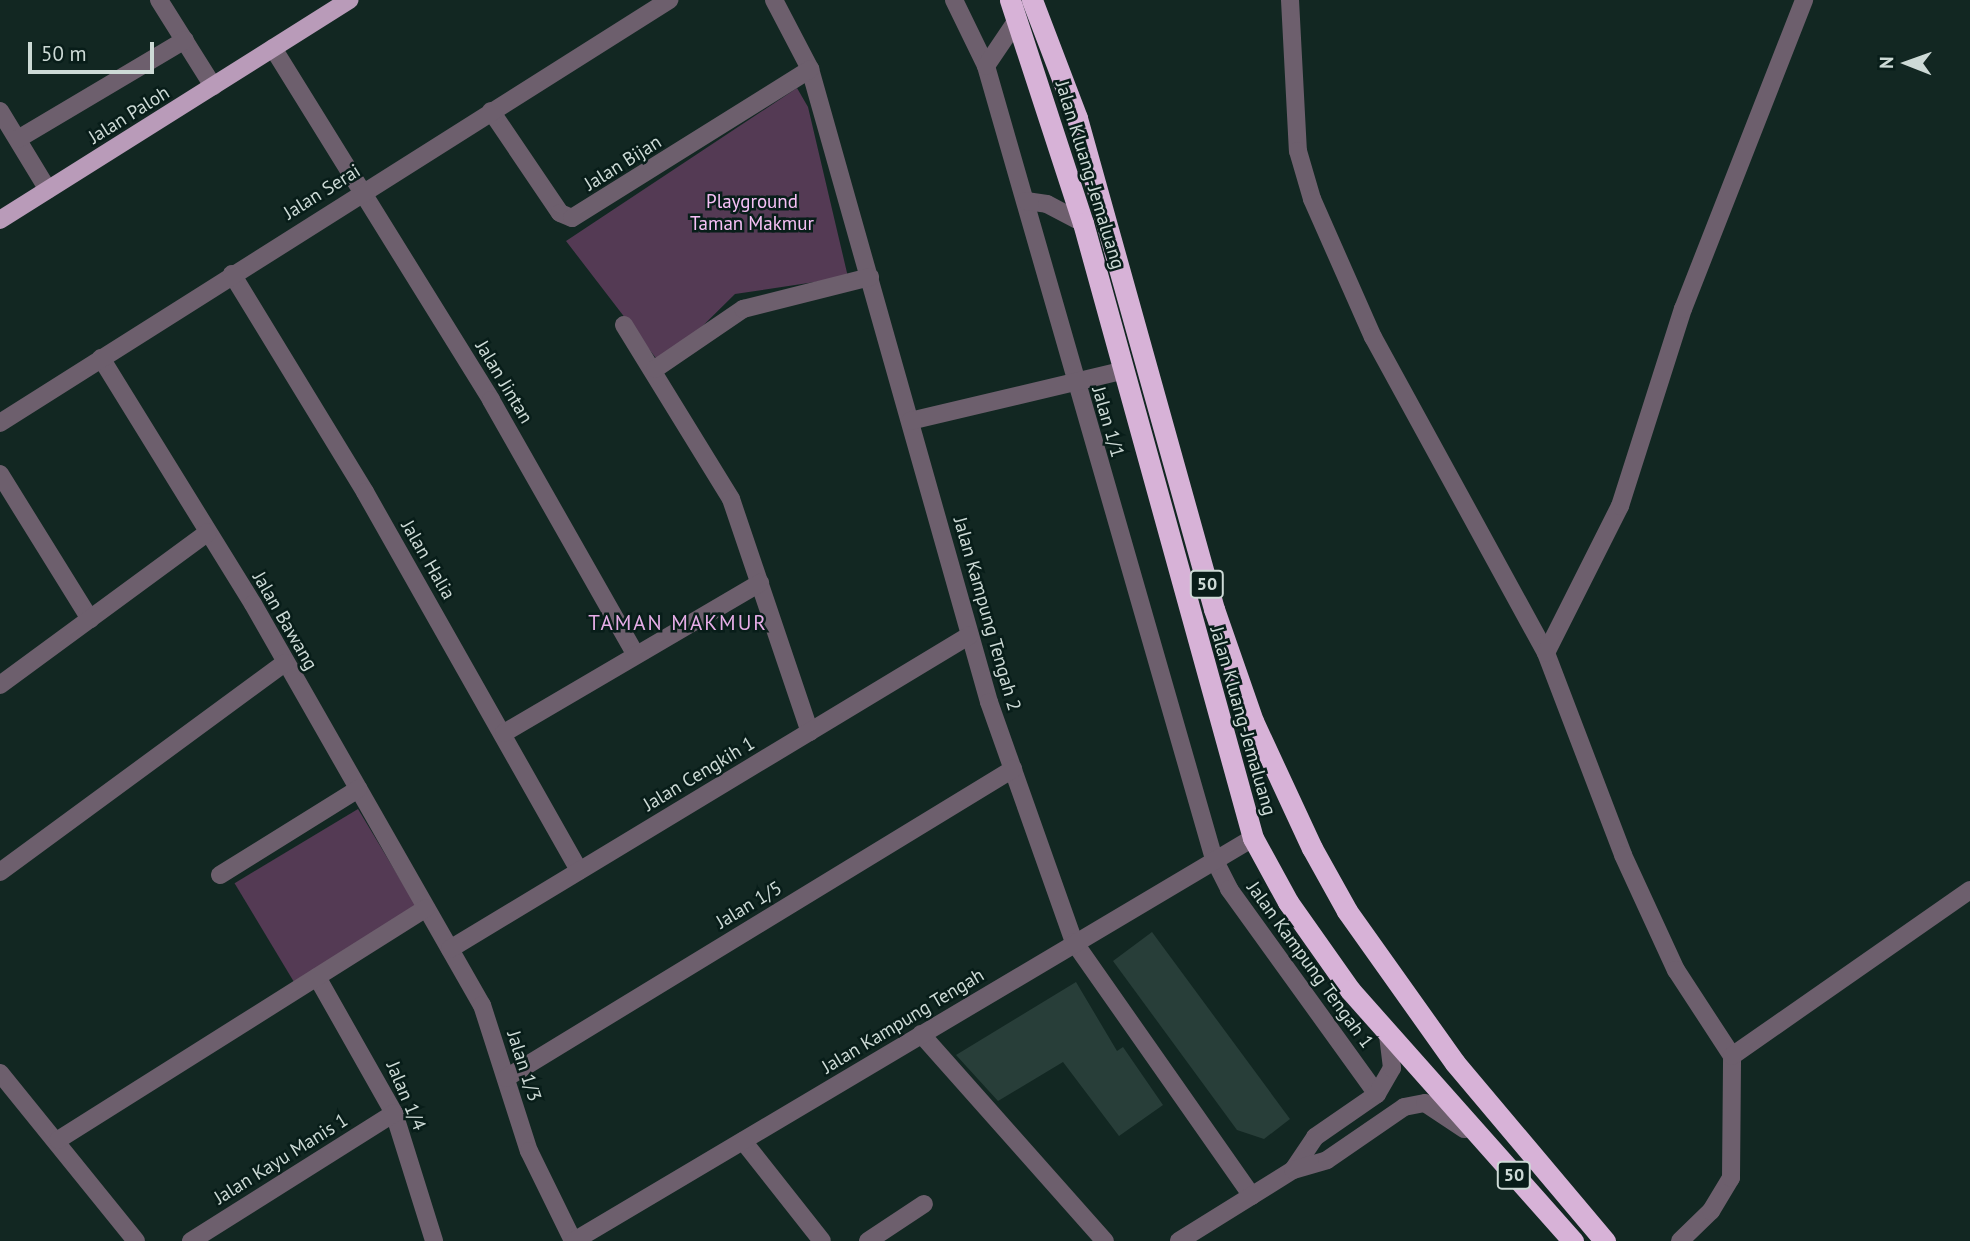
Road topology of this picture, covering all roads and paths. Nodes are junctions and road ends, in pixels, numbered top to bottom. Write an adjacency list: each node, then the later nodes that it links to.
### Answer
1 (159, 0): 10 (street)
2 (350, 0): 11 (main road, Jalan Paloh)
3 (669, 0): 16 (street, Jalan Serai)
4 (774, 0): 13 (street, Jalan Kampung Tengah 2)
5 (954, 0): 12 (street, Jalan 1/1)
6 (1032, 0): 77 (highway, Jalan Kluang-Jemaluang / 50)
7 (1804, 0): 37 (street)
8 (1293, 3): 37 (street)
9 (1014, 10): 12 (street); 22 (highway, Jalan Kluang-Jemaluang / 50)
10 (185, 40): 14 (street); 17 (street)
11 (273, 48): 14 (main road, Jalan Paloh); 19 (street, Jalan Jintan)
12 (986, 66): 20 (street, Jalan 1/1)
13 (810, 69): 16 (street, Jalan Bijan); 24 (street, Jalan Kampung Tengah 2)
14 (214, 86): 18 (main road, Jalan Paloh)
15 (0, 111): 17 (street)
16 (491, 111): 19 (street, Jalan Serai)
17 (18, 139): 18 (street)
18 (48, 190): 21 (main road, Jalan Paloh)
19 (363, 191): 23 (street, Jalan Serai); 38 (street, Jalan Jintan)
20 (1026, 201): 22 (street); 29 (street, Jalan 1/1)
21 (0, 220)
22 (1083, 223): 28 (highway, Jalan Kluang-Jemaluang / 50)
23 (232, 274): 26 (street, Jalan Serai); 42 (street, Jalan Halia)
24 (870, 277): 27 (street); 30 (street, Jalan Kampung Tengah 2)
25 (624, 325): 27 (street)
26 (101, 358): 31 (street, Jalan Serai); 33 (street, Jalan Bawang)
27 (655, 369): 34 (street)
28 (1122, 371): 29 (street); 45 (highway, Jalan Kluang-Jemaluang / 50)
29 (1075, 383): 30 (street); 46 (street, Jalan 1/1)
30 (910, 421): 36 (street, Jalan Kampung Tengah 2)
31 (0, 423)
32 (0, 474): 35 (street)
33 (208, 532): 35 (street); 39 (street, Jalan Bawang)
34 (760, 583): 38 (street); 41 (street)
35 (90, 619): 40 (street)
36 (970, 635): 41 (street, Jalan Cengkih 1); 43 (street, Jalan Kampung Tengah 2)
37 (1546, 653): 57 (street)
38 (636, 655): 42 (street)
39 (285, 663): 44 (street, Jalan Bawang); 48 (street)
40 (0, 685)
41 (810, 732): 47 (street, Jalan Cengkih 1)
42 (504, 733): 47 (street, Jalan Halia)
43 (1013, 769): 52 (street, Jalan Kampung Tengah 2); 59 (street, Jalan 1/5)
44 (358, 789): 49 (street); 51 (street, Jalan Bawang)
45 (1253, 838): 46 (street, Jalan Kampung Tengah); 56 (highway, Jalan Kluang-Jemaluang / 50)
46 (1214, 859): 52 (street, Jalan Kampung Tengah); 60 (street, Jalan Kampung Tengah 1)
47 (579, 871): 53 (street, Jalan Cengkih 1)
48 (0, 872)
49 (220, 875)
50 (1970, 890): 57 (street)
51 (426, 908): 53 (street, Jalan 1/3); 54 (street)
52 (1074, 943): 55 (street, Jalan Kampung Tengah); 66 (street, Jalan Kampung Tengah 2)
53 (450, 949): 59 (street, Jalan 1/3)
54 (317, 977): 61 (street, Jalan 1/4); 62 (street)
55 (921, 1034): 63 (street, Jalan Kampung Tengah); 74 (street)
56 (1388, 1035): 60 (street); 64 (highway, Jalan Kluang-Jemaluang / 50)
57 (1732, 1056): 78 (street)
58 (0, 1073): 62 (street)
59 (506, 1077): 71 (street, Jalan 1/3)
60 (1377, 1094): 65 (street)
61 (394, 1113): 69 (street, Jalan Kayu Manis 1); 70 (street, Jalan 1/4)
62 (58, 1140): 68 (street)
63 (743, 1141): 71 (street, Jalan Kampung Tengah); 72 (street)
64 (1499, 1158): 65 (street); 76 (highway, Jalan Kluang-Jemaluang / 50)
65 (1293, 1170): 66 (street)
66 (1252, 1196): 75 (street)
67 (924, 1204): 73 (street)
68 (136, 1241)
69 (191, 1241)
70 (434, 1241)
71 (573, 1241)
72 (822, 1241)
73 (867, 1241)
74 (1105, 1241)
75 (1179, 1241)
76 (1573, 1241)
77 (1605, 1241)
78 (1681, 1241)

